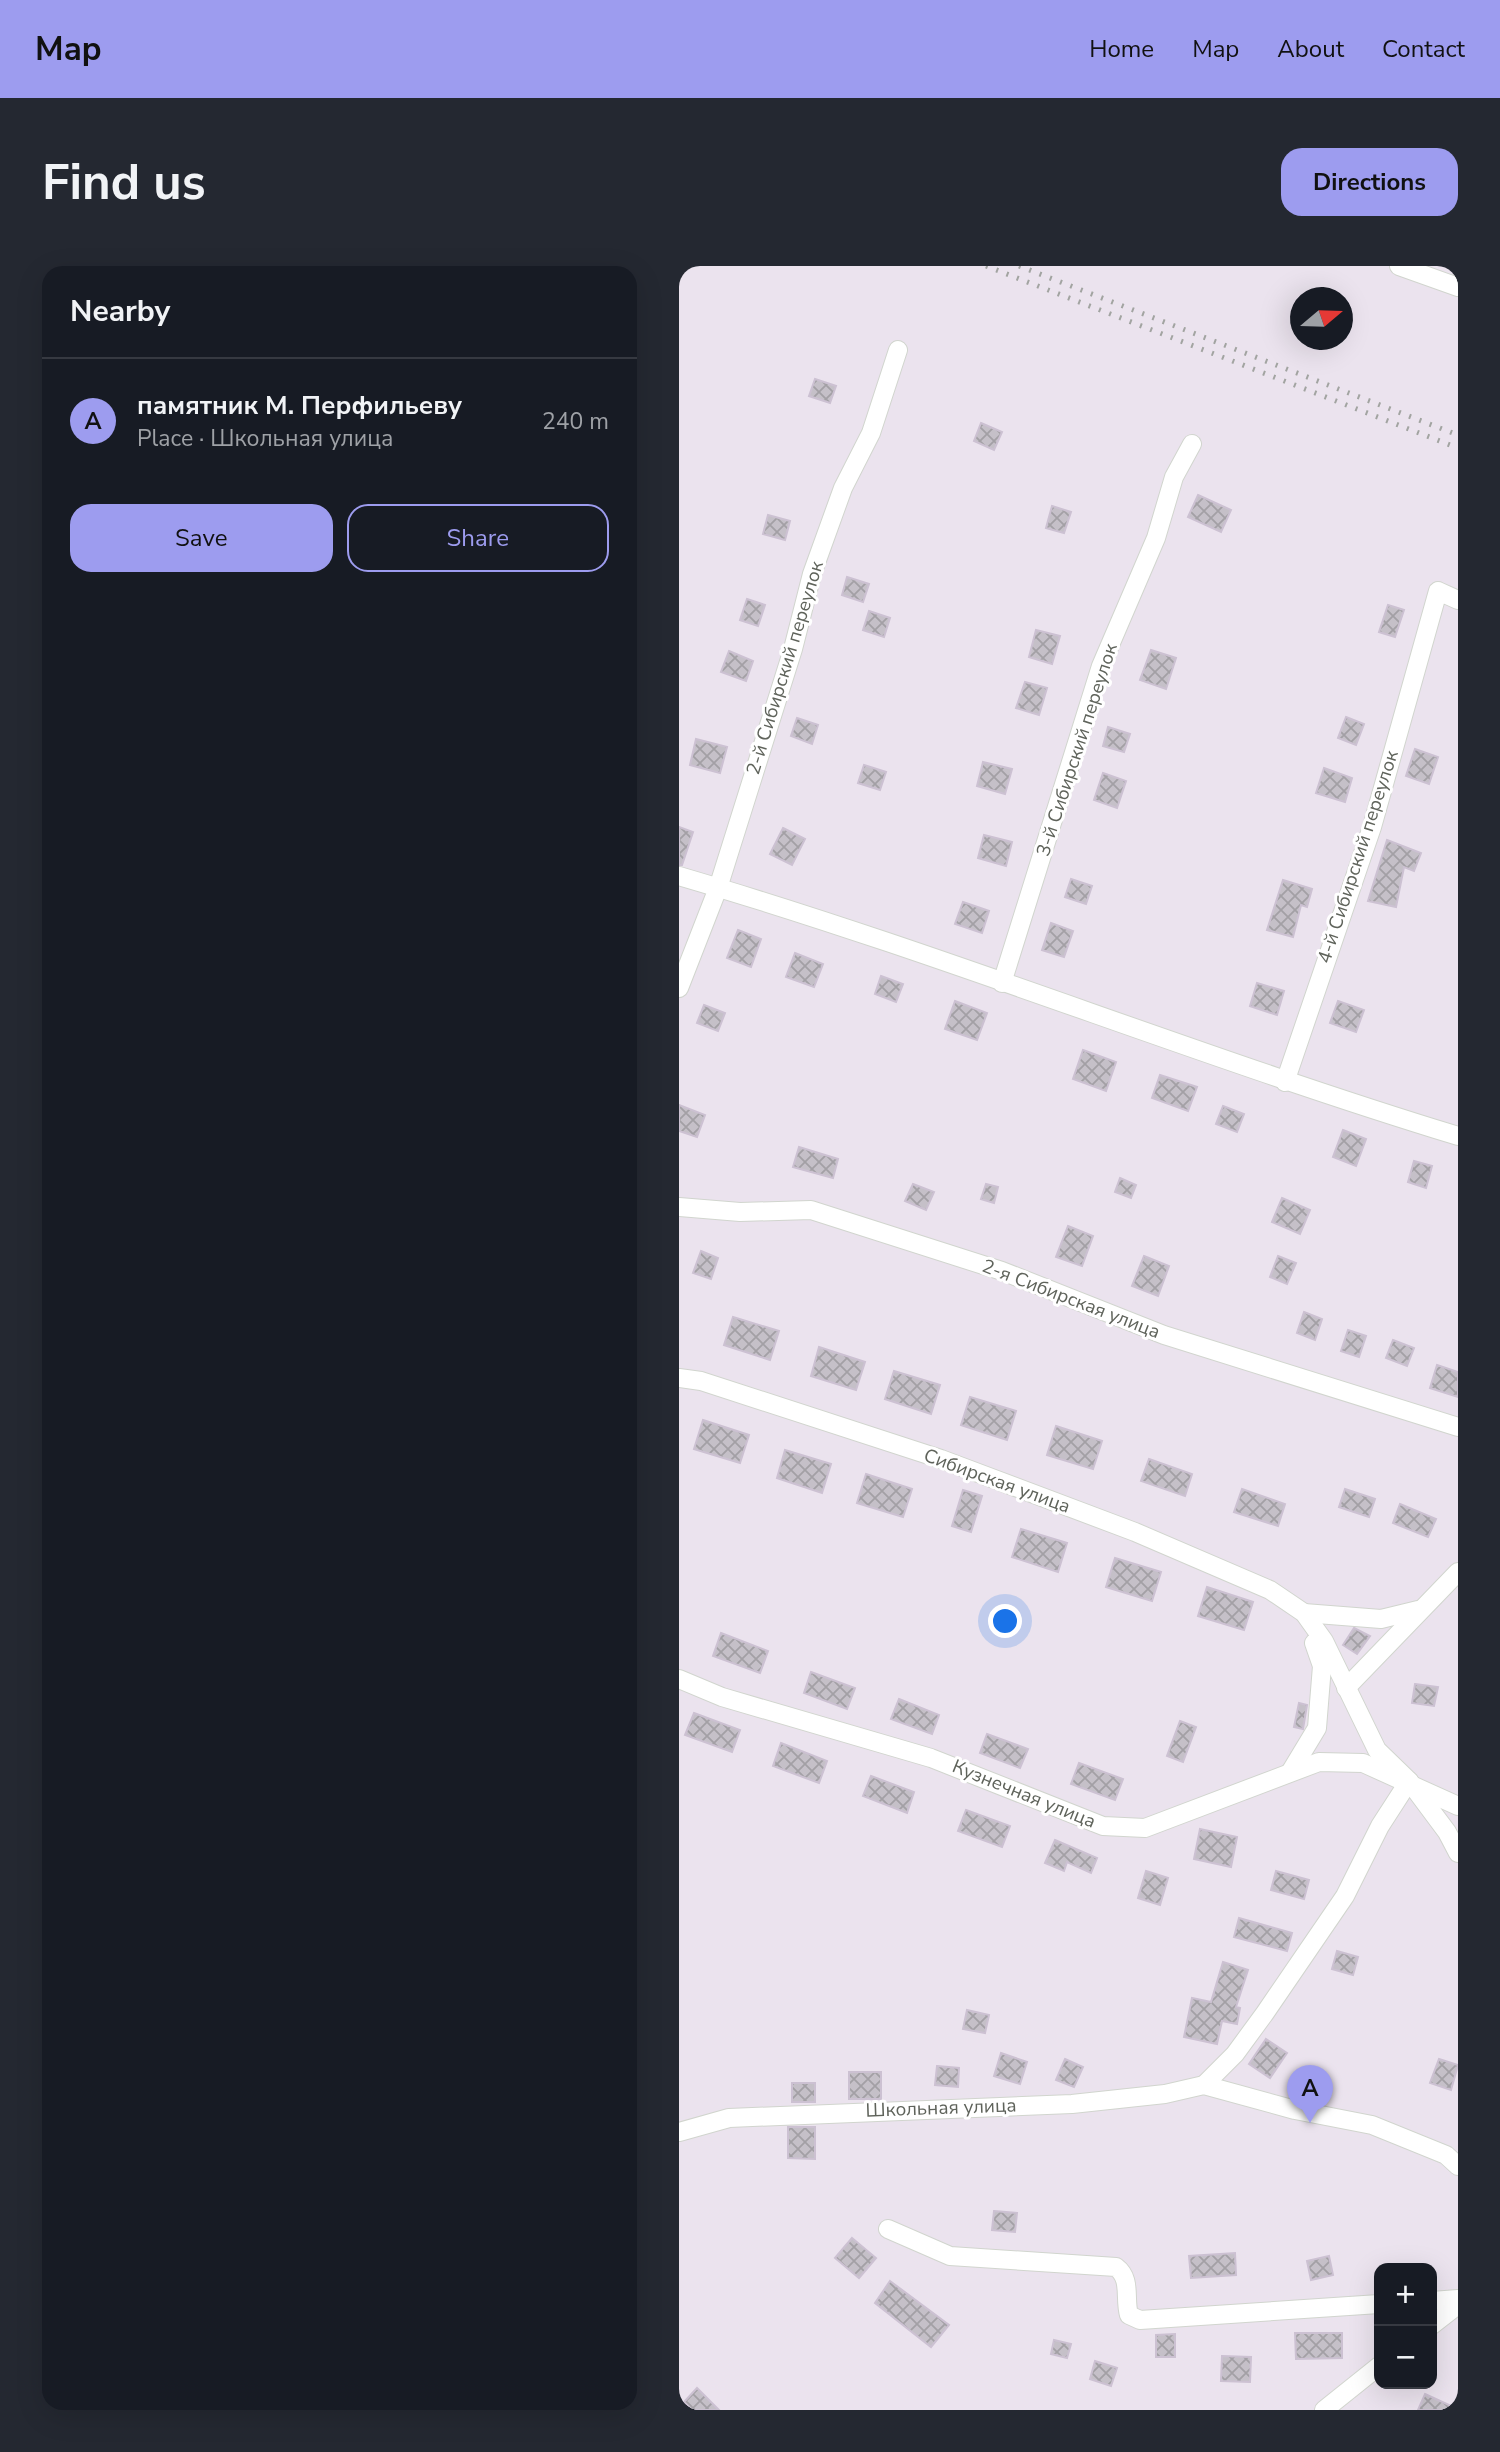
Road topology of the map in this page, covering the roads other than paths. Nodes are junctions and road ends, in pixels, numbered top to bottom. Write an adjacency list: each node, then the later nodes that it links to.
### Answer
1 (1399, 266): 2 (street)
2 (1458, 287)
3 (898, 350): 7 (street, 2-й Сибирский переулок)
4 (1192, 444): 8 (street, 3-й Сибирский переулок)
5 (1458, 600): 10 (street, 4-й Сибирский переулок)
6 (679, 876): 7 (street)
7 (718, 888): 8 (street); 9 (street, 2-й Сибирский переулок)
8 (1002, 983): 10 (street)
9 (679, 988)
10 (1285, 1082): 11 (street)
11 (1458, 1136)
12 (679, 1207): 14 (street, 2-я Сибирская улица)
13 (679, 1378): 17 (street, Сибирская улица)
14 (1458, 1427)
15 (1458, 1572): 16 (street)
16 (1419, 1610): 17 (street); 19 (street)
17 (1304, 1613): 19 (street); 20 (street)
18 (679, 1679): 20 (street, Кузнечная улица)
19 (1346, 1688): 21 (street)
20 (1290, 1771): 21 (street, Кузнечная улица)
21 (1409, 1781): 22 (street); 23 (street); 24 (street)
22 (1458, 1806)
23 (1458, 1853)
24 (1204, 2085): 25 (street, Школьная улица); 26 (street)
25 (679, 2132)
26 (1458, 2166)
27 (888, 2229): 30 (street)
28 (1458, 2299): 29 (street)
29 (1437, 2301)
30 (1374, 2304)
31 (1458, 2305): 32 (street)
32 (1437, 2321)
33 (1374, 2371): 34 (street)
34 (1324, 2410)

